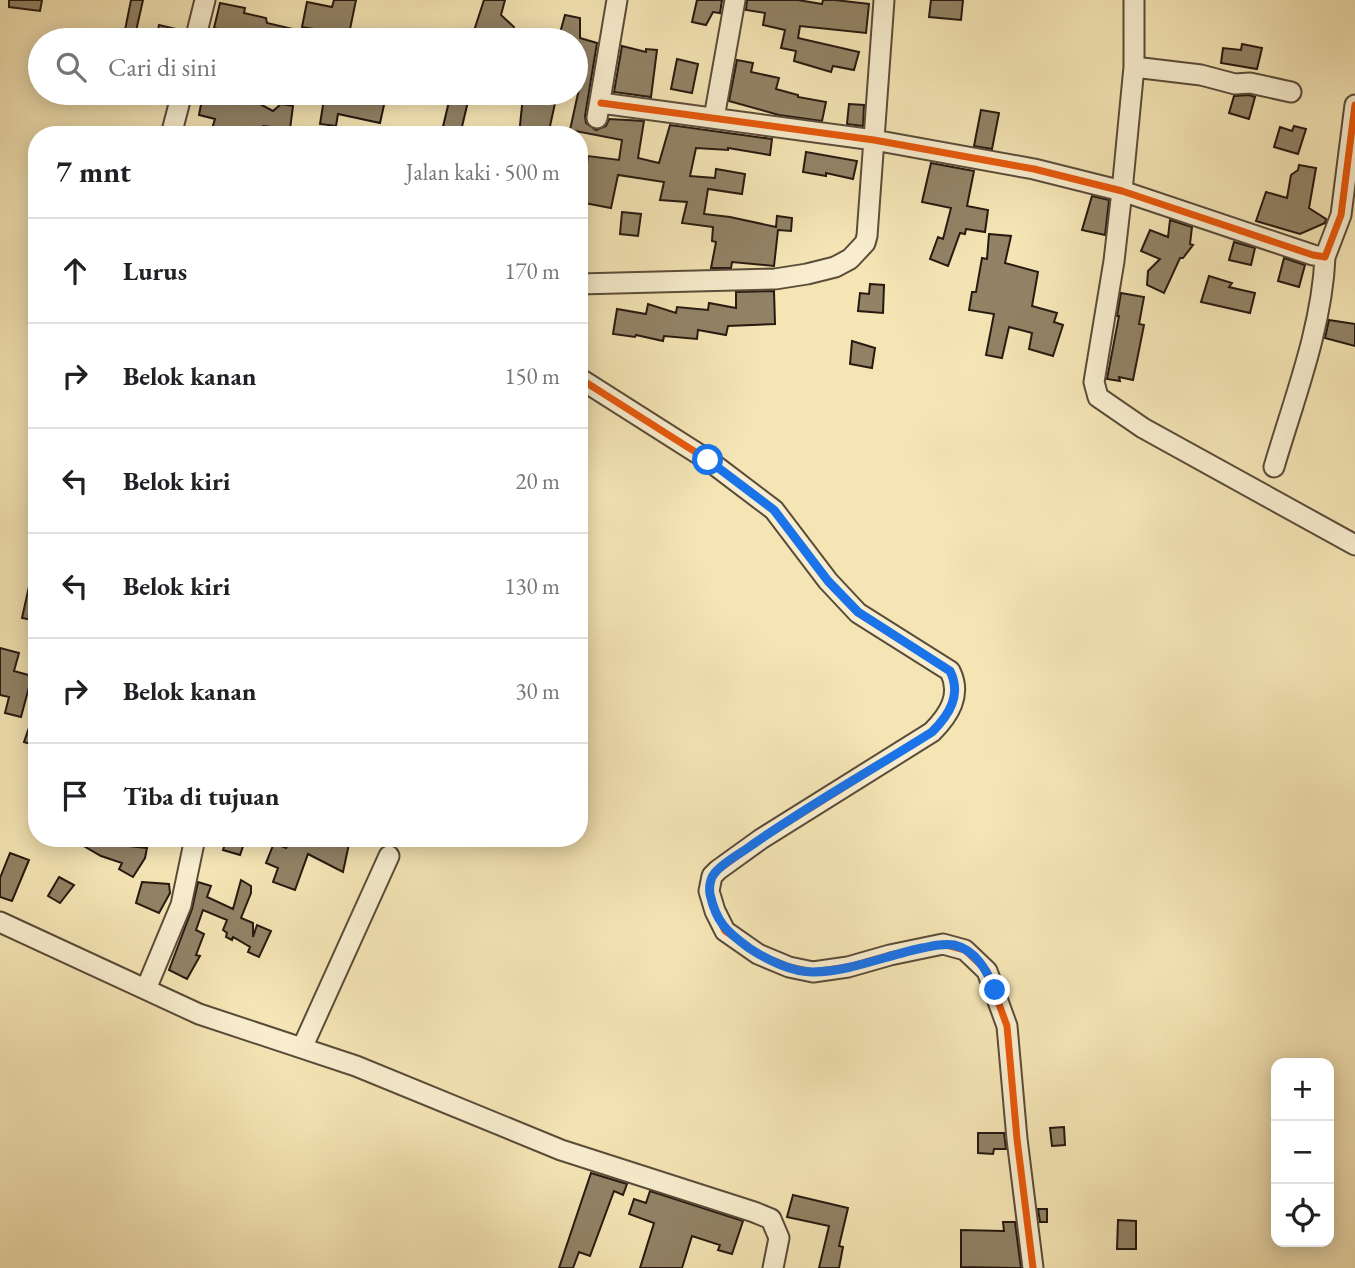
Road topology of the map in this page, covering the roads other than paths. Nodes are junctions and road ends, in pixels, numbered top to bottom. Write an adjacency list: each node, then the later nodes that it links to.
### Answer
1 (205, 0): 6 (street)
2 (617, 0): 11 (street)
3 (735, 0): 11 (street)
4 (884, 0): 13 (street)
5 (1134, 0): 7 (street)
6 (198, 28)
7 (1134, 67): 8 (street); 14 (street)
8 (1291, 92)
9 (179, 105): 12 (street)
10 (1355, 105): 15 (street)
11 (714, 118): 13 (street)
12 (173, 126)
13 (874, 140): 14 (street); 16 (street)
14 (1122, 191): 15 (street); 19 (street)
15 (1325, 257): 18 (street)
16 (588, 284)
17 (588, 384): 26 (street)
18 (1274, 467)
19 (1355, 545)
20 (193, 847): 23 (street)
21 (389, 856): 24 (street)
22 (0, 922): 23 (street)
23 (146, 989): 24 (street)
24 (302, 1048): 25 (street)
25 (773, 1268)
26 (1033, 1268)

